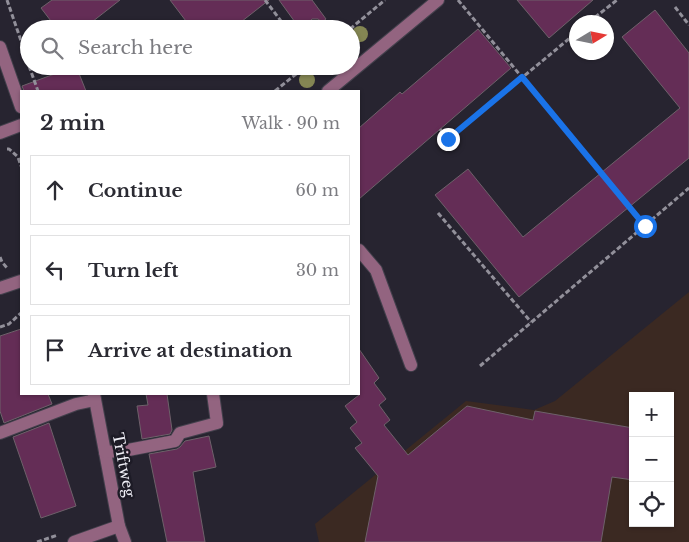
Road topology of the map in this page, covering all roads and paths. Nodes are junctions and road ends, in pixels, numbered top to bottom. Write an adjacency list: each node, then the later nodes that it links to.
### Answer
1 (7, 0): 12 (path)
2 (264, 0): 9 (path)
3 (385, 0): 10 (path)
4 (438, 0): 15 (street)
5 (458, 0): 19 (path)
6 (617, 0): 8 (path)
7 (675, 8): 11 (path)
8 (598, 15)
9 (280, 20)
10 (360, 21)
11 (689, 25)
12 (20, 38)
13 (569, 39): 19 (path)
14 (0, 48): 23 (street)
15 (360, 61)
16 (32, 75): 20 (path)
17 (295, 75): 21 (path)
18 (344, 75): 22 (street)
19 (522, 77): 25 (path); 31 (path)
20 (38, 90)
21 (276, 90)
22 (329, 90)
23 (20, 104)
24 (20, 125): 26 (street)
25 (440, 129)
26 (0, 133)
27 (9, 149): 28 (path)
28 (20, 163)
29 (689, 188): 31 (path)
30 (438, 213): 39 (path)
31 (645, 226): 39 (path)
32 (360, 251): 41 (street)
33 (0, 257): 34 (path)
34 (1, 262): 35 (path)
35 (8, 269)
36 (20, 281): 37 (street)
37 (0, 288)
38 (20, 314): 40 (path)
39 (531, 322): 42 (path)
40 (0, 327)
41 (411, 365)
42 (480, 366)
43 (213, 395): 46 (street)
44 (94, 397): 45 (street); 46 (street, Triftweg)
45 (0, 433)
46 (105, 452): 47 (street, Triftweg)
47 (119, 526): 48 (street); 49 (street, Triftweg)
48 (74, 542)
49 (124, 542)

